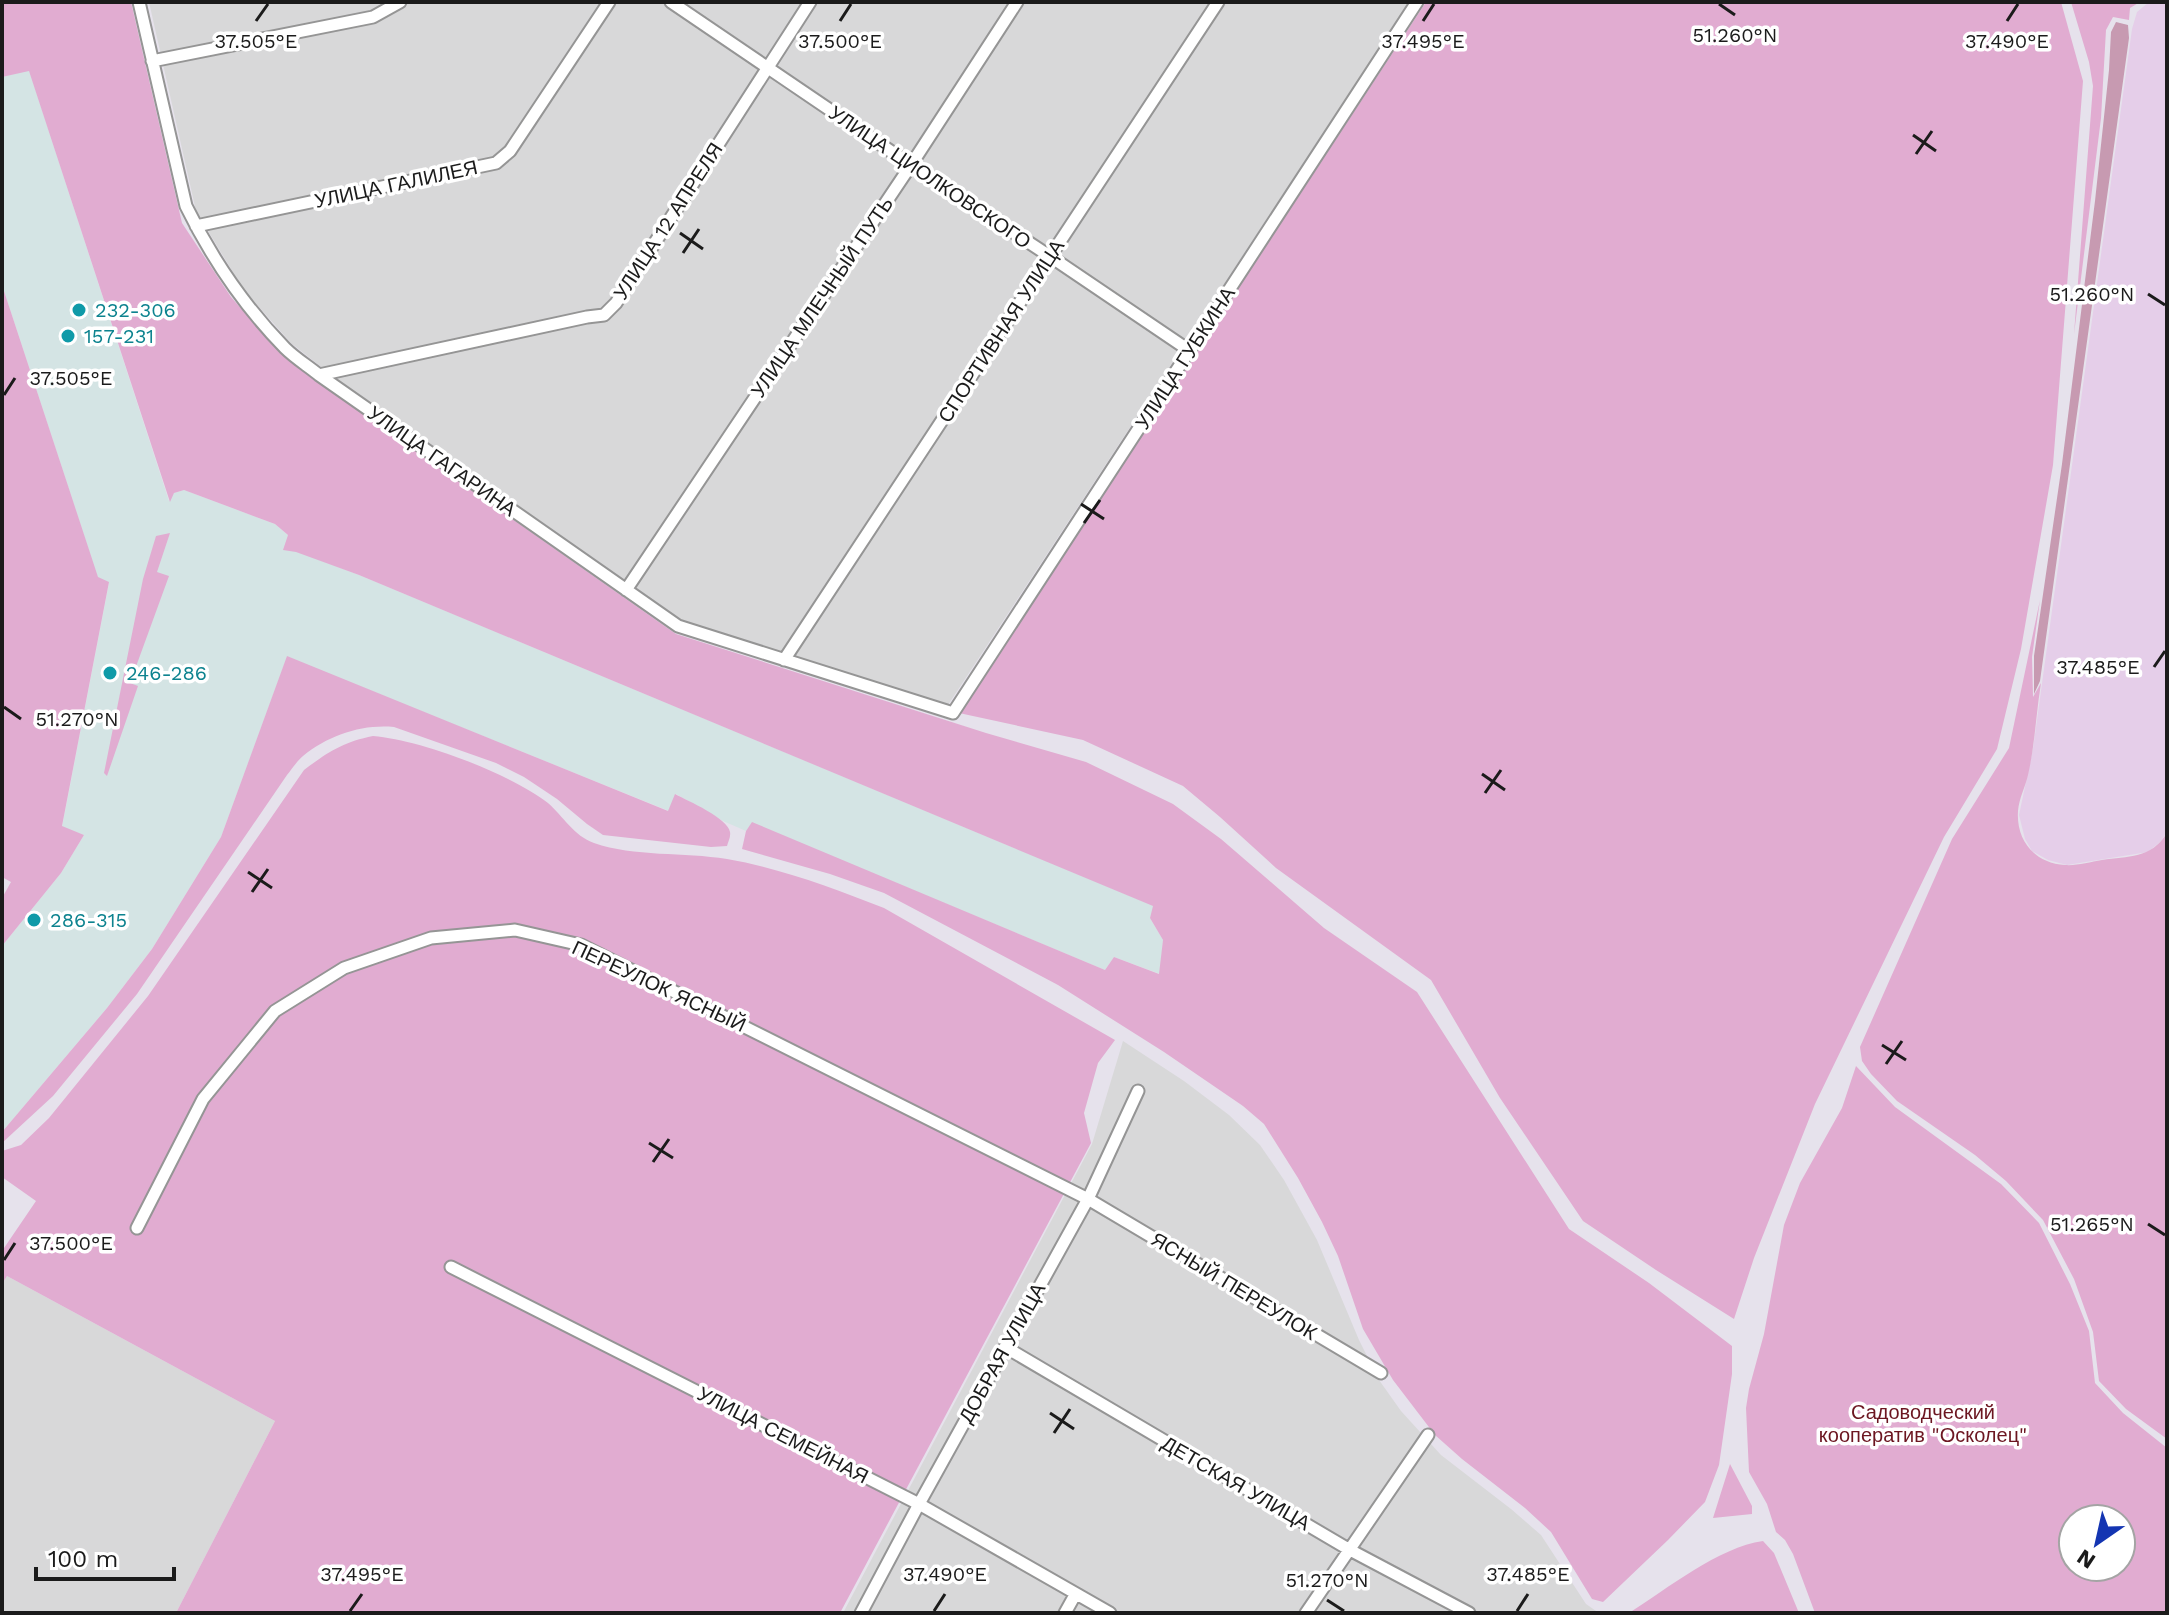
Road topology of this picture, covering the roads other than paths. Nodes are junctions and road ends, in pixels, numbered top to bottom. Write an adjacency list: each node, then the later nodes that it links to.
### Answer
1 (139, 2): 9 (street, УЛИЦА ГАГАРИНА)
2 (400, 2): 9 (street)
3 (609, 2): 12 (street, УЛИЦА ГАЛИЛЕЯ)
4 (671, 2): 10 (street, УЛИЦА ЦИОЛКОВСКОГО)
5 (810, 2): 10 (street, УЛИЦА 12 АПРЕЛЯ)
6 (1017, 2): 11 (street, УЛИЦА МЛЕЧНЫЙ ПУТЬ)
7 (1218, 2): 13 (street, СПОРТИВНАЯ УЛИЦА)
8 (1417, 2): 14 (street, УЛИЦА ГУБКИНА)
9 (152, 61): 12 (street, УЛИЦА ГАГАРИНА)
10 (767, 67): 11 (street, УЛИЦА ЦИОЛКОВСКОГО); 15 (street, УЛИЦА 12 АПРЕЛЯ)
11 (911, 165): 13 (street, УЛИЦА ЦИОЛКОВСКОГО); 16 (street, УЛИЦА МЛЕЧНЫЙ ПУТЬ)
12 (196, 226): 15 (street, УЛИЦА ГАГАРИНА)
13 (1051, 257): 14 (street, УЛИЦА ЦИОЛКОВСКОГО); 17 (street, СПОРТИВНАЯ УЛИЦА)
14 (1190, 351): 18 (street, УЛИЦА ГУБКИНА)
15 (319, 375): 16 (street, УЛИЦА ГАГАРИНА)
16 (626, 590): 17 (street, УЛИЦА ГАГАРИНА)
17 (784, 660): 18 (street, УЛИЦА ГАГАРИНА)
18 (953, 713)
19 (1138, 1091): 20 (street, ДОБРАЯ УЛИЦА)
20 (1088, 1199): 21 (street, ПЕРЕУЛОК ЯСНЫЙ); 23 (street, ДОБРАЯ УЛИЦА); 24 (street, ЯСНЫЙ ПЕРЕУЛОК)
21 (137, 1228)
22 (451, 1267): 26 (street, УЛИЦА СЕМЕЙНАЯ)
23 (1005, 1347): 26 (street, ДОБРАЯ УЛИЦА); 27 (street, ДЕТСКАЯ УЛИЦА)
24 (1381, 1373)
25 (1428, 1435): 27 (street)
26 (919, 1504): 28 (street, УЛИЦА СЕМЕЙНАЯ); 29 (street, ДОБРАЯ УЛИЦА)
27 (1350, 1550): 32 (street); 33 (street, ДЕТСКАЯ УЛИЦА)
28 (1075, 1595): 30 (street); 31 (street, УЛИЦА СЕМЕЙНАЯ)
29 (861, 1613)
30 (1065, 1613)
31 (1110, 1613)
32 (1306, 1613)
33 (1469, 1613)

